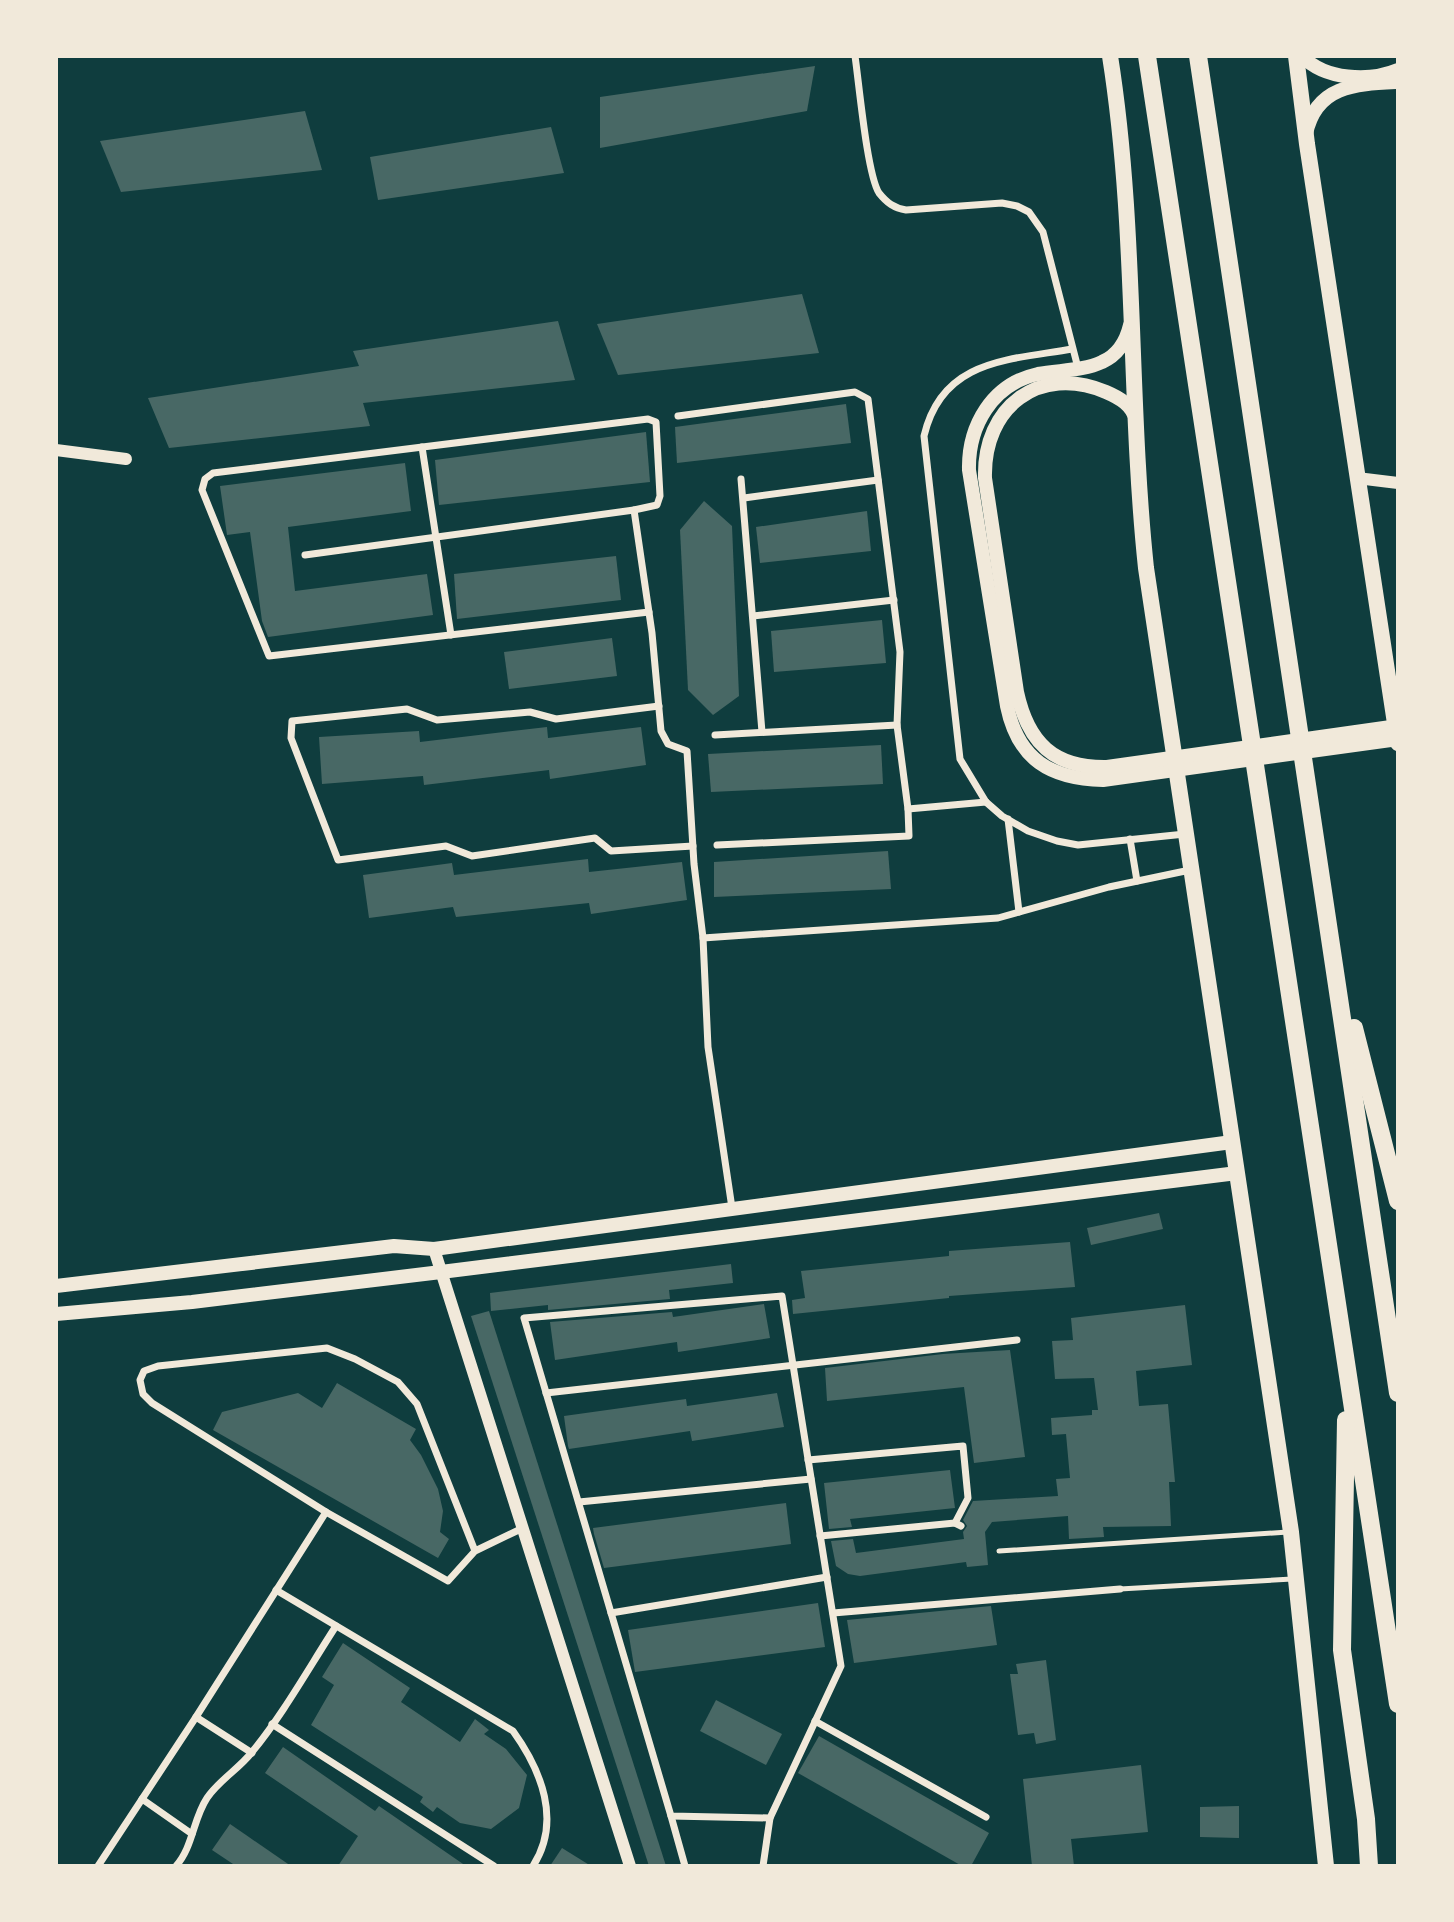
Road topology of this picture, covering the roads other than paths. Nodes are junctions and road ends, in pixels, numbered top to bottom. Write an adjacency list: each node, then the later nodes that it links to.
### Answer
1 (855, 56): 11 (street)
2 (1110, 56): 10 (main road)
3 (1147, 56): 50 (highway)
4 (1198, 56): 48 (highway)
5 (1296, 56): 9 (main road)
6 (1302, 56): 7 (main road)
7 (1398, 71)
8 (1398, 82): 9 (main road)
9 (1307, 144): 18 (main road)
10 (1132, 310): 12 (main road); 14 (main road)
11 (1072, 349): 12 (street); 38 (street)
12 (1079, 368): 37 (main road)
13 (678, 416): 20 (street)
14 (1136, 425): 37 (main road); 41 (main road)
15 (422, 447): 23 (street); 24 (street); 30 (street)
16 (56, 450): 17 (street)
17 (126, 459)
18 (1357, 478): 21 (street); 36 (main road)
19 (741, 479): 22 (street)
20 (878, 480): 22 (street); 26 (street)
21 (1398, 483)
22 (744, 498): 29 (street)
23 (634, 510): 24 (street); 28 (street)
24 (435, 537): 25 (street); 30 (street)
25 (305, 555)
26 (894, 600): 29 (street); 32 (street)
27 (1231, 606): 50 (highway)
28 (649, 612): 30 (street); 31 (street)
29 (753, 616): 34 (street)
30 (451, 635)
31 (659, 706): 44 (street); 44 (street)
32 (897, 725): 34 (street); 39 (street)
33 (1398, 726): 37 (main road)
34 (762, 732): 35 (street)
35 (715, 735)
36 (1398, 741): 37 (main road)
37 (1144, 768)
38 (986, 802): 39 (street); 40 (street)
39 (908, 808): 43 (street)
40 (1008, 819): 42 (street); 47 (street)
41 (1186, 834): 42 (street); 45 (main road)
42 (1130, 839): 46 (street)
43 (717, 845)
44 (693, 846): 49 (street)
45 (1191, 870): 46 (street); 51 (main road)
46 (1137, 881): 47 (street)
47 (1019, 912): 49 (street)
48 (1330, 934): 53 (highway); 62 (highway)
49 (703, 938): 54 (street)
50 (1282, 940): 61 (highway)
51 (1232, 1142): 52 (main road); 54 (main road)
52 (1237, 1173): 56 (main road); 69 (main road)
53 (1398, 1201)
54 (732, 1209): 55 (main road)
55 (434, 1249): 56 (street); 57 (main road)
56 (441, 1272): 58 (main road); 68 (street)
57 (56, 1286)
58 (56, 1314)
59 (1017, 1340): 60 (street)
60 (793, 1365): 63 (street); 63 (street); 64 (street)
61 (1347, 1371): 80 (highway); 98 (highway)
62 (1398, 1392)
63 (547, 1393): 66 (street)
64 (808, 1460): 65 (street); 70 (street)
65 (811, 1479): 66 (street); 70 (street)
66 (579, 1502): 77 (street)
67 (326, 1512): 71 (street); 71 (street); 76 (street)
68 (523, 1528): 71 (street); 94 (street)
69 (1291, 1532): 72 (lane); 74 (main road)
70 (820, 1536): 73 (street)
71 (475, 1551)
72 (999, 1551)
73 (827, 1577): 77 (street); 78 (street)
74 (1296, 1579): 75 (lane); 97 (main road)
75 (1120, 1589): 78 (street)
76 (276, 1590): 79 (street); 81 (street)
77 (611, 1613): 86 (street)
78 (833, 1613): 82 (street)
79 (336, 1626): 83 (street); 93 (street)
80 (1398, 1704)
81 (196, 1717): 84 (street); 85 (street)
82 (815, 1721): 87 (street); 88 (street)
83 (272, 1724): 84 (street); 92 (street)
84 (251, 1753): 89 (street)
85 (142, 1799): 89 (street); 90 (street)
86 (671, 1816): 88 (street); 95 (street)
87 (986, 1817)
88 (770, 1818): 96 (street)
89 (191, 1834): 91 (street)
90 (98, 1866)
91 (176, 1866)
92 (494, 1866)
93 (533, 1866)
94 (630, 1866)
95 (685, 1866)
96 (763, 1866)
97 (1326, 1866)
98 (1369, 1866)

